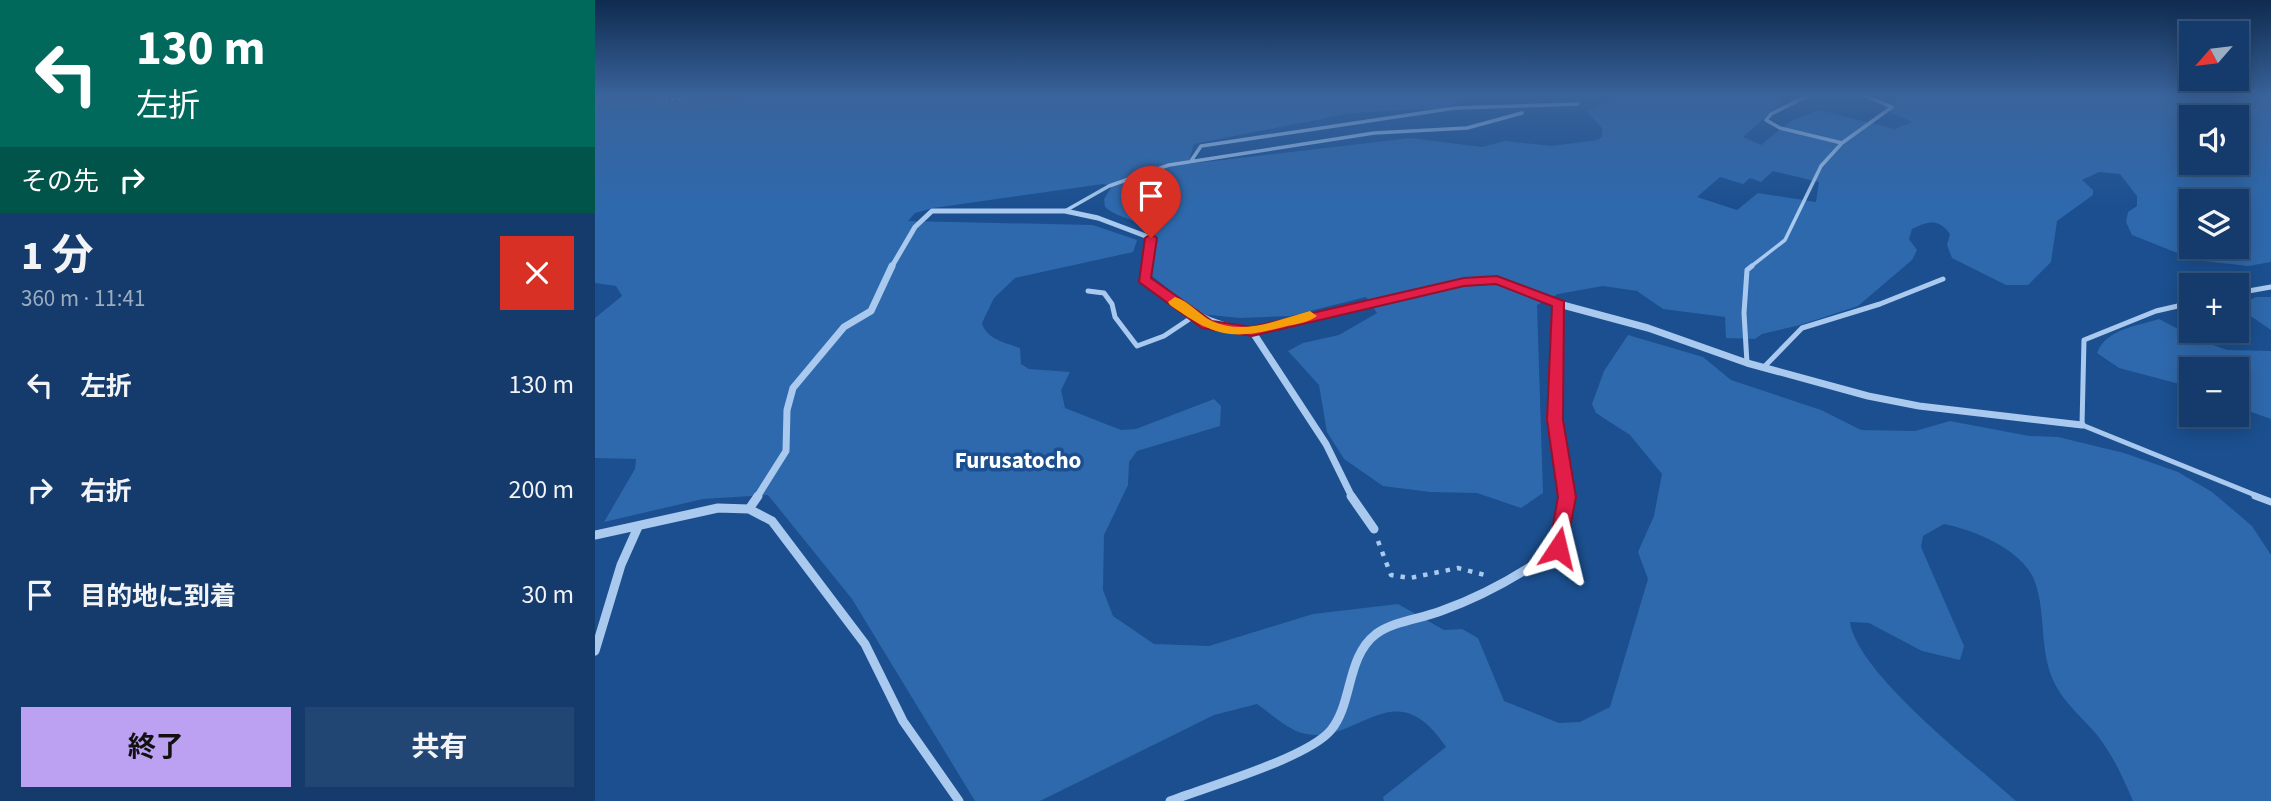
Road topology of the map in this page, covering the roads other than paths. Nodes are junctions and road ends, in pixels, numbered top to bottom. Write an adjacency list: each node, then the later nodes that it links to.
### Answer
1 (1288, 132): 6 (lane)
2 (1386, 132): 6 (lane)
3 (1798, 132): 5 (lane)
4 (1857, 132): 5 (lane)
5 (1842, 143): 16 (lane)
6 (1191, 161): 7 (lane)
7 (1065, 211): 14 (street); 20 (street)
8 (1943, 279): 17 (lane)
9 (2271, 287): 11 (lane)
10 (1087, 291): 14 (lane)
11 (2249, 291)
12 (1559, 304): 15 (street); 16 (street); 26 (street)
13 (2179, 306): 18 (lane)
14 (1194, 316): 15 (street)
15 (1252, 331): 22 (street)
16 (1748, 363): 17 (street)
17 (1765, 367): 18 (street)
18 (2082, 425): 19 (lane)
19 (2271, 502)
20 (749, 509): 21 (street); 25 (street)
21 (638, 527): 23 (street); 24 (street)
22 (1374, 529)
23 (595, 535)
24 (595, 651)
25 (959, 801)
26 (1170, 801)

